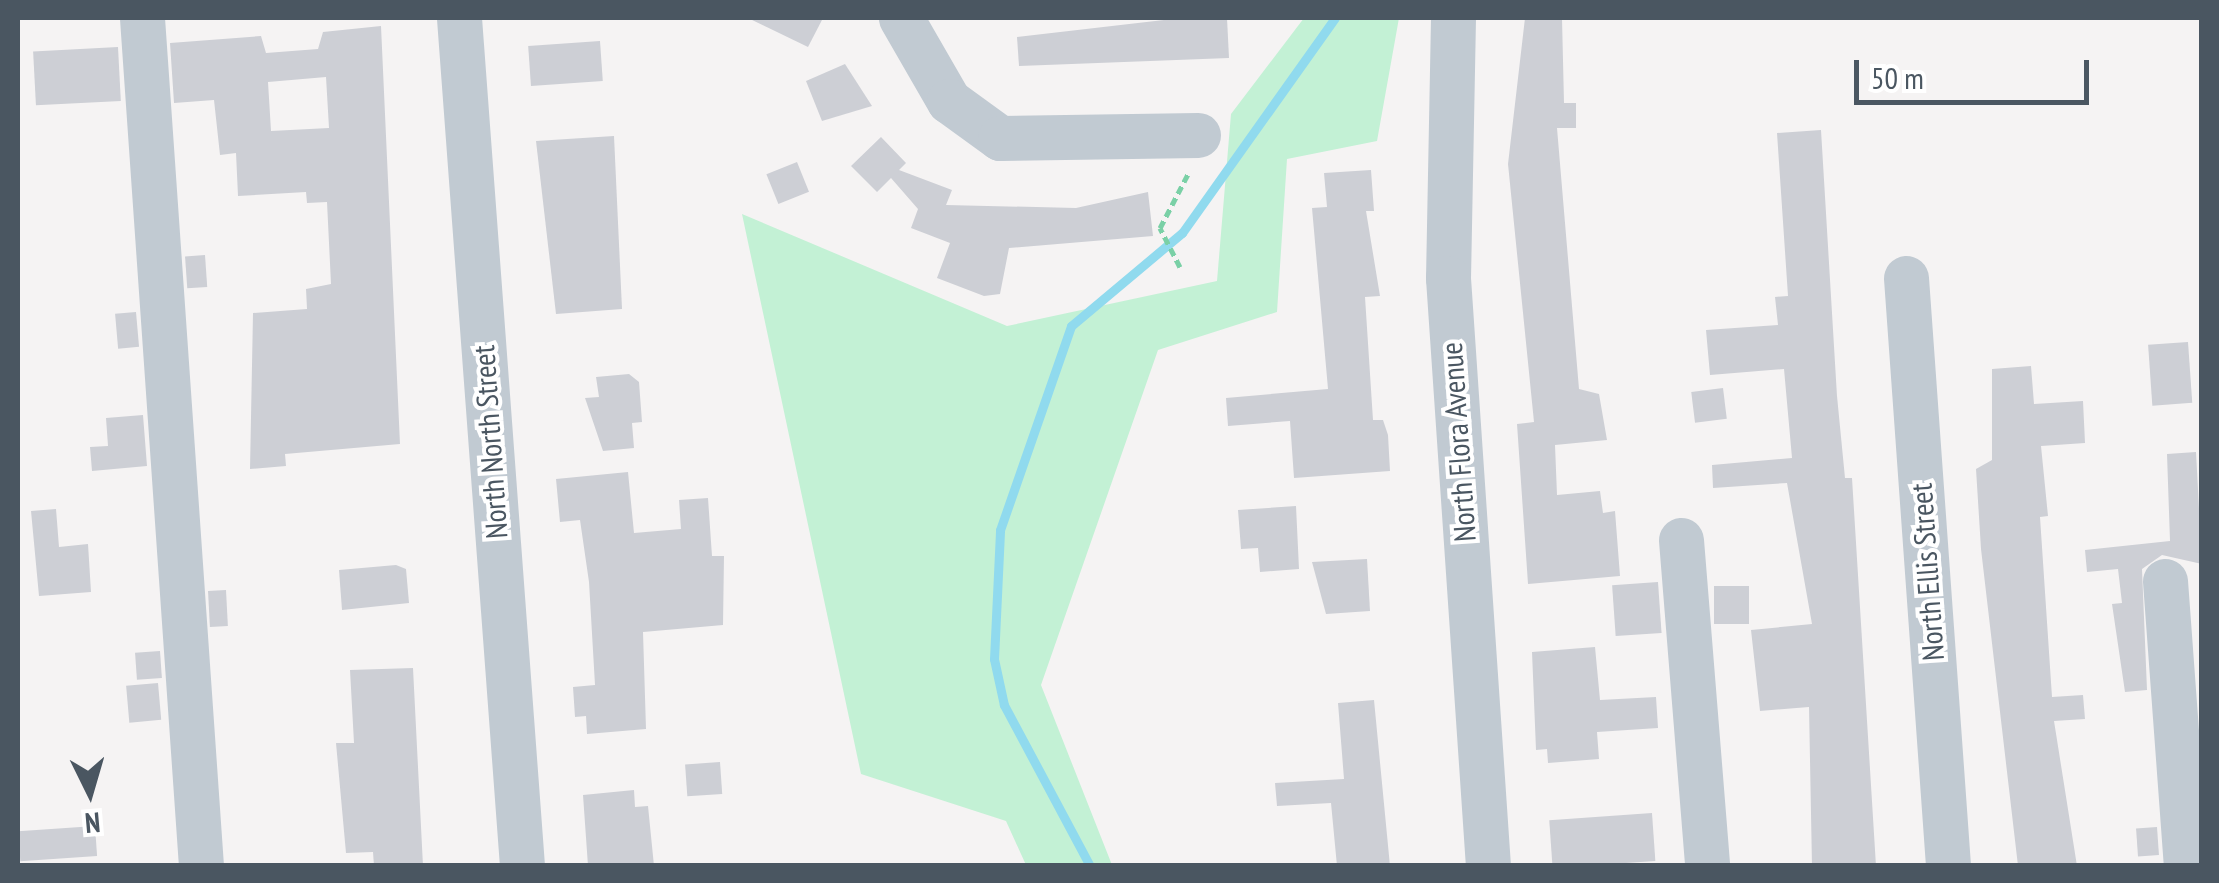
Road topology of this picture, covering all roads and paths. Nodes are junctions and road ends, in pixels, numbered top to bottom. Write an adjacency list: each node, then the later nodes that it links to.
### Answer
1 (142, 18): 10 (street)
2 (459, 18): 11 (street, North North Street)
3 (901, 18): 5 (street)
4 (1452, 18): 12 (street, North Flora Avenue)
5 (1194, 136): 6 (path)
6 (1179, 265)
7 (1906, 278): 14 (street, North Ellis Street)
8 (1681, 540): 13 (street)
9 (2165, 581): 15 (street)
10 (201, 866)
11 (522, 866)
12 (1488, 866)
13 (1707, 866)
14 (1948, 866)
15 (2186, 866)

